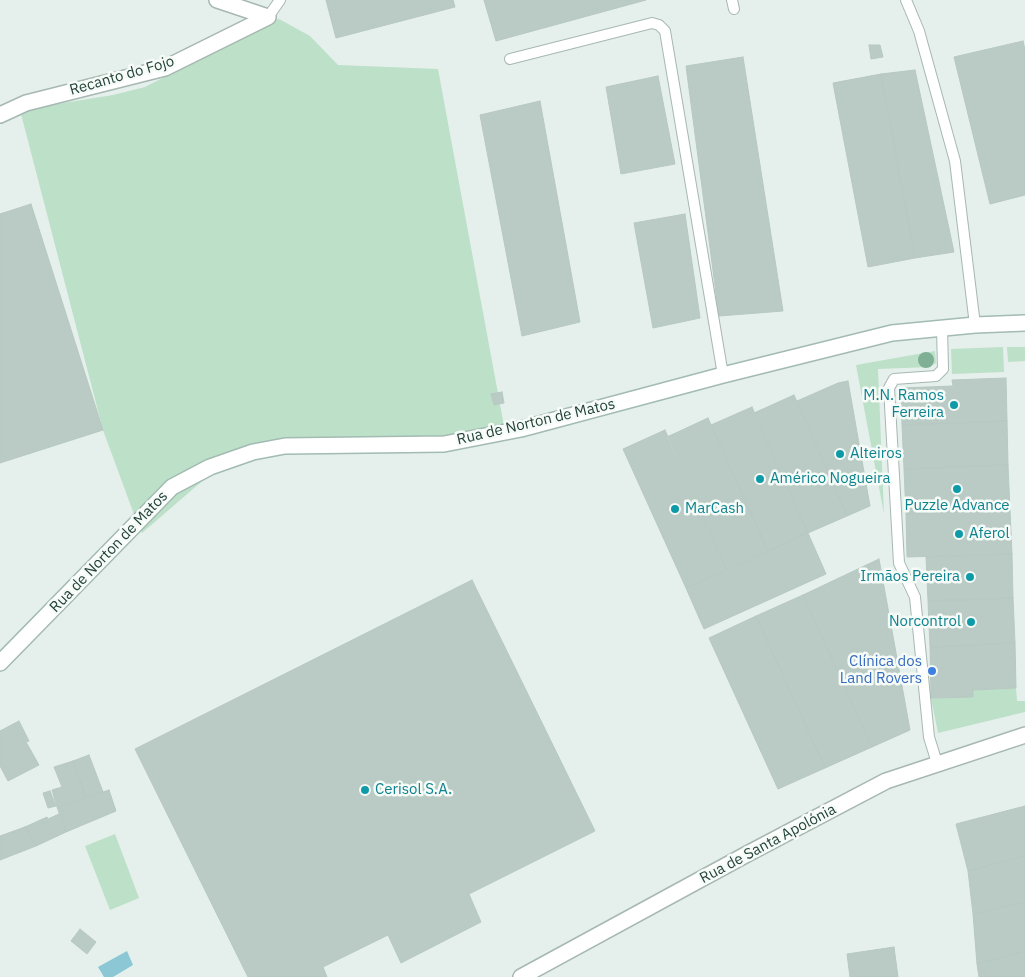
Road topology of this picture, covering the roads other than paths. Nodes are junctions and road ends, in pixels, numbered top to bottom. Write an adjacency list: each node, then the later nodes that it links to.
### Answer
1 (218, 0): 4 (street)
2 (280, 0): 4 (lane)
3 (906, 0): 8 (lane)
4 (268, 17): 6 (street, Recanto do Fojo)
5 (510, 59): 10 (lane)
6 (0, 115)
7 (1025, 323): 8 (street, Rua de Norton de Matos)
8 (975, 325): 9 (street, Rua de Norton de Matos)
9 (942, 328): 10 (street, Rua de Norton de Matos); 13 (lane)
10 (723, 375): 11 (street, Rua de Norton de Matos)
11 (0, 663)
12 (1025, 735): 13 (street, Rua de Santa Apolónia)
13 (938, 763): 14 (street, Rua de Santa Apolónia)
14 (521, 977)

